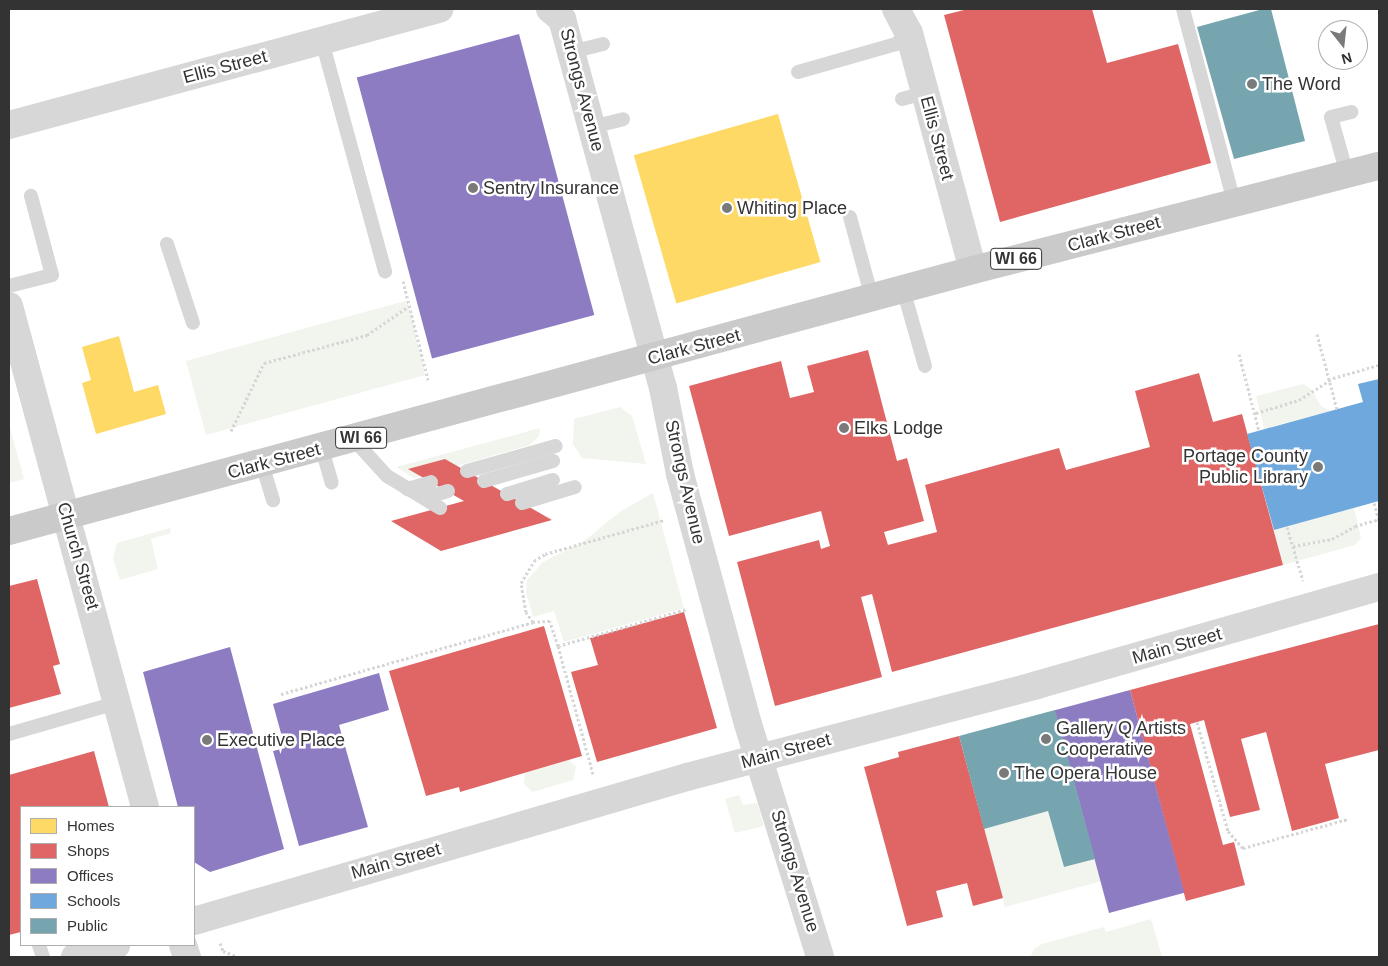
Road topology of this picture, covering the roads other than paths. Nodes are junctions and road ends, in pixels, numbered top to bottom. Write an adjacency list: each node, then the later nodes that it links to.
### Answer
1 (440, 9): 6 (street, Ellis Street)
2 (550, 9): 8 (street, Strongs Avenue)
3 (896, 9): 5 (street, Ellis Street)
4 (1183, 9): 17 (lane)
5 (909, 33): 9 (lane); 20 (street, Ellis Street)
6 (322, 41): 12 (street, Ellis Street); 21 (lane)
7 (603, 44): 8 (lane)
8 (571, 52): 13 (street, Strongs Avenue)
9 (798, 72)
10 (1352, 112): 15 (lane)
11 (623, 118): 13 (lane)
12 (9, 125)
13 (592, 127): 27 (street, Strongs Avenue)
14 (1379, 166): 15 (main road, Clark Street / WI 66)
15 (1347, 174): 17 (main road, Clark Street / WI 66)
16 (31, 196): 22 (lane)
17 (1234, 202): 20 (main road, Clark Street / WI 66)
18 (850, 217): 24 (lane)
19 (167, 244): 26 (lane)
20 (973, 270): 23 (main road, Clark Street / WI 66)
21 (385, 272)
22 (9, 286)
23 (903, 290): 24 (main road, Clark Street / WI 66); 28 (lane)
24 (872, 298): 27 (main road, Clark Street / WI 66)
25 (9, 306): 47 (street, Church Street)
26 (193, 324)
27 (655, 357): 29 (main road, Clark Street / WI 66); 52 (street, Strongs Avenue)
28 (925, 366)
29 (354, 440): 31 (main road, Clark Street / WI 66); 40 (lane)
30 (556, 446): 34 (lane)
31 (322, 448): 33 (main road, Clark Street / WI 66); 38 (lane)
32 (553, 461): 36 (lane)
33 (262, 464): 44 (lane); 47 (main road, Clark Street / WI 66)
34 (467, 471)
35 (554, 480): 42 (lane)
36 (484, 481)
37 (431, 482): 40 (lane)
38 (332, 483)
39 (575, 487): 45 (lane)
40 (407, 489): 43 (lane)
41 (448, 491): 43 (lane)
42 (507, 494)
43 (425, 498): 46 (lane)
44 (273, 500)
45 (522, 503)
46 (440, 508)
47 (66, 516): 48 (main road, Clark Street / WI 66); 50 (street, Church Street)
48 (9, 531)
49 (1379, 587): 52 (street, Main Street)
50 (119, 702): 51 (lane); 53 (street, Church Street)
51 (9, 734)
52 (759, 758): 54 (street, Main Street); 57 (street, Strongs Avenue)
53 (145, 806)
54 (195, 921)
55 (113, 946): 56 (street)
56 (75, 957)
57 (820, 957)

